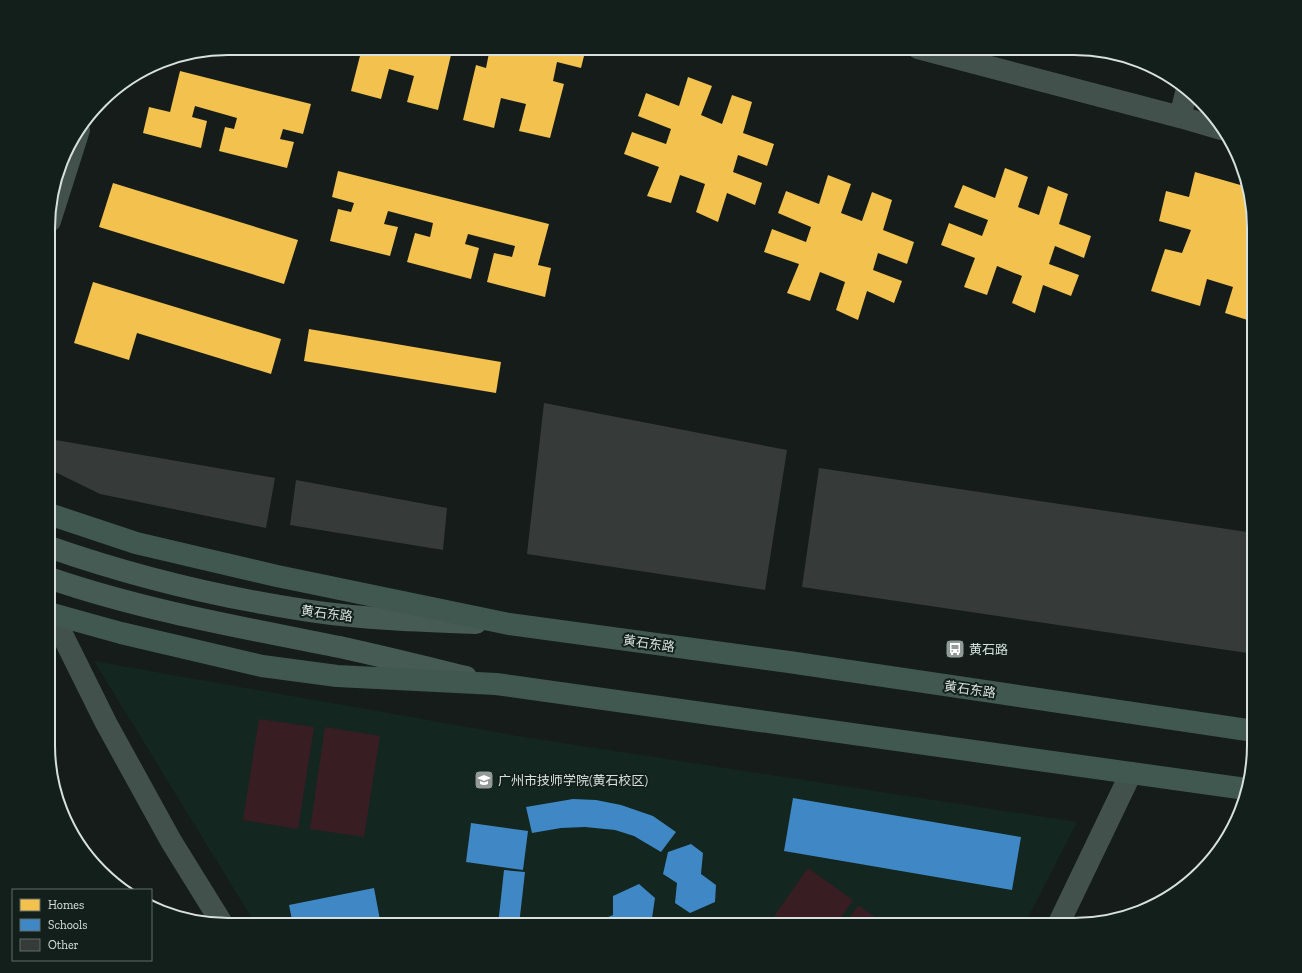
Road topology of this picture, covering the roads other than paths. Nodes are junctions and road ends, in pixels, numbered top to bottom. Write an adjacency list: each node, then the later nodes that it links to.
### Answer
1 (945, 55): 3 (street)
2 (1185, 96): 3 (street)
3 (1180, 117): 4 (street)
4 (1214, 127)
5 (71, 156): 6 (street)
6 (57, 198)
7 (55, 516): 12 (highway)
8 (55, 549): 12 (main road, 黄石东路)
9 (55, 580): 13 (main road)
10 (55, 614): 13 (highway)
11 (55, 623): 17 (street)
12 (509, 624): 14 (highway, 黄石东路)
13 (496, 684): 15 (highway)
14 (1247, 730)
15 (1131, 773): 16 (highway); 18 (street)
16 (1241, 788)
17 (219, 918)
18 (1061, 918)

